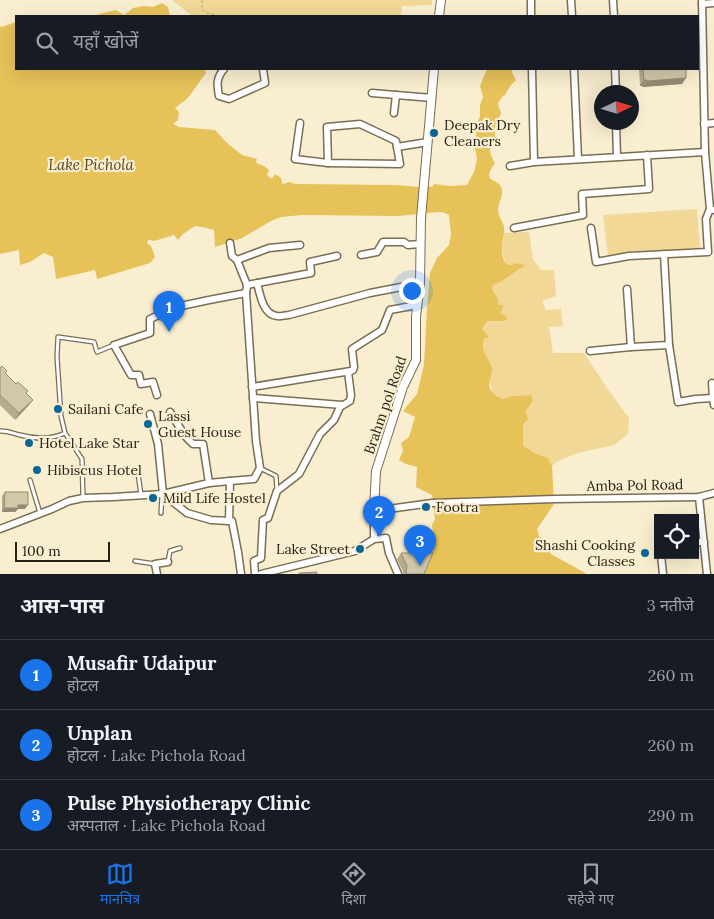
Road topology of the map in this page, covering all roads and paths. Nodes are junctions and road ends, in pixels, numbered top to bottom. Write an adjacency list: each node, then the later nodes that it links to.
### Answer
1 (202, 0): 8 (path)
2 (441, 0): 9 (street)
3 (531, 0): 10 (street)
4 (571, 0): 11 (street)
5 (613, 0): 12 (street)
6 (702, 2): 7 (street); 26 (street)
7 (714, 3)
8 (215, 15)
9 (439, 15)
10 (531, 15)
11 (572, 15)
12 (614, 15)
13 (223, 70): 14 (street)
14 (263, 70)
15 (434, 70): 22 (street, Brahm pol Road)
16 (532, 70): 34 (street)
17 (574, 70): 33 (street)
18 (615, 70): 19 (street)
19 (616, 85)
20 (372, 93): 21 (street)
21 (396, 95): 22 (street); 23 (street)
22 (432, 98): 28 (street, Brahm pol Road)
23 (394, 113)
24 (300, 123): 35 (street)
25 (714, 123): 26 (street)
26 (704, 124): 30 (street)
27 (616, 130): 32 (street)
28 (428, 142): 29 (street); 41 (street, Brahm pol Road)
29 (397, 147): 35 (street); 35 (street)
30 (705, 152): 31 (street); 37 (street)
31 (647, 156): 32 (street); 38 (street)
32 (617, 157): 33 (street)
33 (578, 159): 34 (street)
34 (534, 162): 36 (street)
35 (328, 163)
36 (510, 166)
37 (712, 210): 43 (street)
38 (514, 228)
39 (591, 228): 44 (street)
40 (230, 243): 47 (street)
41 (420, 244): 45 (street); 51 (street, Brahm pol Road)
42 (300, 245): 47 (street)
43 (711, 252): 44 (street)
44 (664, 254): 55 (street)
45 (361, 255)
46 (337, 256): 48 (street)
47 (237, 260): 49 (street)
48 (257, 283): 49 (street); 51 (street)
49 (247, 285): 52 (street)
50 (627, 289): 56 (street)
51 (419, 291): 53 (street, Brahm pol Road)
52 (246, 293): 54 (street); 60 (street)
53 (417, 305): 58 (street); 81 (street, Brahm pol Road)
54 (114, 345): 61 (street); 69 (lane)
55 (669, 345): 56 (street); 63 (street)
56 (631, 347): 57 (street)
57 (590, 351)
58 (348, 372): 60 (street); 64 (street)
59 (712, 383): 63 (street)
60 (252, 387): 62 (street)
61 (157, 395)
62 (253, 398): 64 (street); 70 (street)
63 (713, 398): 65 (street)
64 (342, 405): 75 (street)
65 (714, 406)
66 (170, 412): 74 (street)
67 (150, 414): 77 (street)
68 (0, 431): 69 (lane)
69 (65, 433): 80 (lane)
70 (260, 468): 73 (street); 75 (lane)
71 (138, 473): 78 (lane)
72 (30, 480): 82 (lane)
73 (230, 481): 74 (street); 84 (street)
74 (209, 484): 77 (street)
75 (277, 491): 96 (street)
76 (714, 493): 79 (street, Amba Pol Road)
77 (162, 494): 78 (street); 83 (lane); 84 (street)
78 (142, 496): 80 (street)
79 (699, 497): 81 (street, Amba Pol Road); 88 (street)
80 (83, 498): 82 (street)
81 (374, 511): 86 (street)
82 (40, 513): 85 (street)
83 (161, 513)
84 (228, 521): 95 (street)
85 (0, 530)
86 (374, 538): 97 (street); 98 (street)
87 (699, 542): 88 (street)
88 (704, 542): 100 (street)
89 (180, 548): 92 (lane)
90 (661, 559): 99 (street)
91 (134, 560): 93 (lane)
92 (168, 562): 93 (street)
93 (155, 564): 94 (street)
94 (157, 574)
95 (241, 574)
96 (255, 574)
97 (261, 574)
98 (398, 574)
99 (663, 574)
100 (707, 574)

